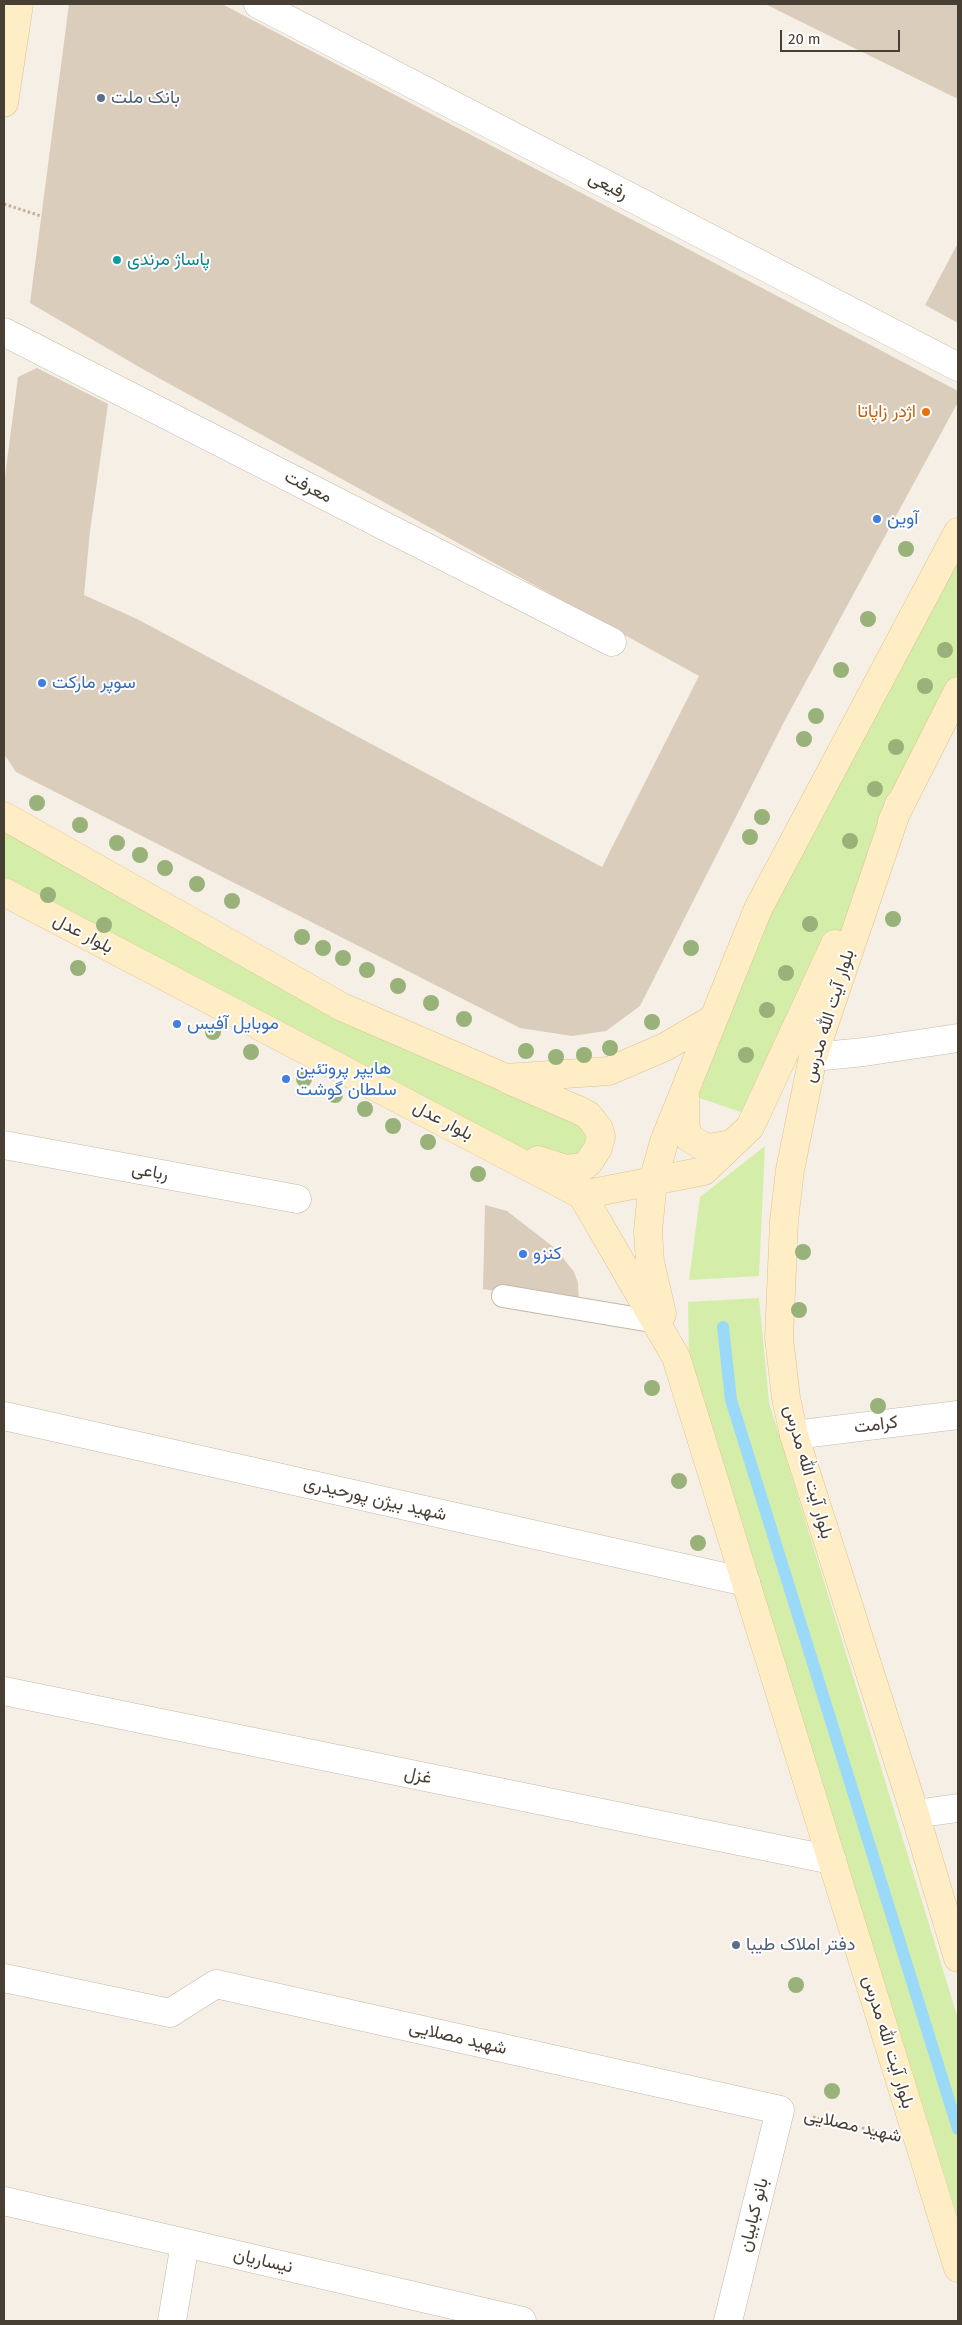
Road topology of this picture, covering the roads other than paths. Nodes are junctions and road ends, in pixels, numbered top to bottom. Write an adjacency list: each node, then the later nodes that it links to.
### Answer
1 (19, 4): 3 (main road)
2 (258, 4): 5 (street, رفیعی)
3 (4, 103)
4 (4, 332): 7 (street, معرفت)
5 (958, 367)
6 (958, 532): 12 (main road)
7 (612, 642)
8 (958, 691): 9 (main road, بلوار آیت الله مدرس)
9 (899, 804): 14 (main road, بلوار آیت الله مدرس); 18 (main road, بلوار آیت الله مدرس)
10 (4, 816): 15 (main road)
11 (4, 892): 17 (main road, بلوار عدل)
12 (711, 1020): 15 (main road); 16 (main road)
13 (958, 1038): 14 (street)
14 (813, 1057): 28 (main road, بلوار آیت الله مدرس)
15 (506, 1078): 17 (main road)
16 (684, 1093): 18 (main road); 20 (main road)
17 (464, 1133): 21 (main road, بلوار عدل)
18 (731, 1144): 20 (main road, بلوار آیت الله مدرس)
19 (4, 1145): 22 (street, رباعی)
20 (653, 1181): 21 (main road, بلوار آیت الله مدرس); 25 (main road)
21 (582, 1195): 24 (main road)
22 (297, 1198)
23 (502, 1296): 24 (street)
24 (656, 1322): 25 (main road)
25 (674, 1352): 29 (main road, بلوار آیت الله مدرس)
26 (958, 1415): 28 (street, کرامت)
27 (4, 1416): 29 (street, شهید بیژن پورحیدری)
28 (794, 1435): 32 (main road, بلوار آیت الله مدرس)
29 (746, 1582): 33 (main road, بلوار آیت الله مدرس)
30 (4, 1691): 33 (street, غزل)
31 (958, 1808): 32 (street)
32 (915, 1814): 34 (main road, بلوار آیت الله مدرس)
33 (832, 1860): 39 (main road, بلوار آیت الله مدرس)
34 (958, 1958)
35 (4, 1978): 36 (street, شهید مصلایی)
36 (780, 2110): 42 (street, بانو کبابیان)
37 (4, 2201): 38 (street, نیساریان)
38 (185, 2243): 40 (street); 41 (street, نیساریان)
39 (958, 2268)
40 (172, 2321)
41 (522, 2321)
42 (728, 2321)

